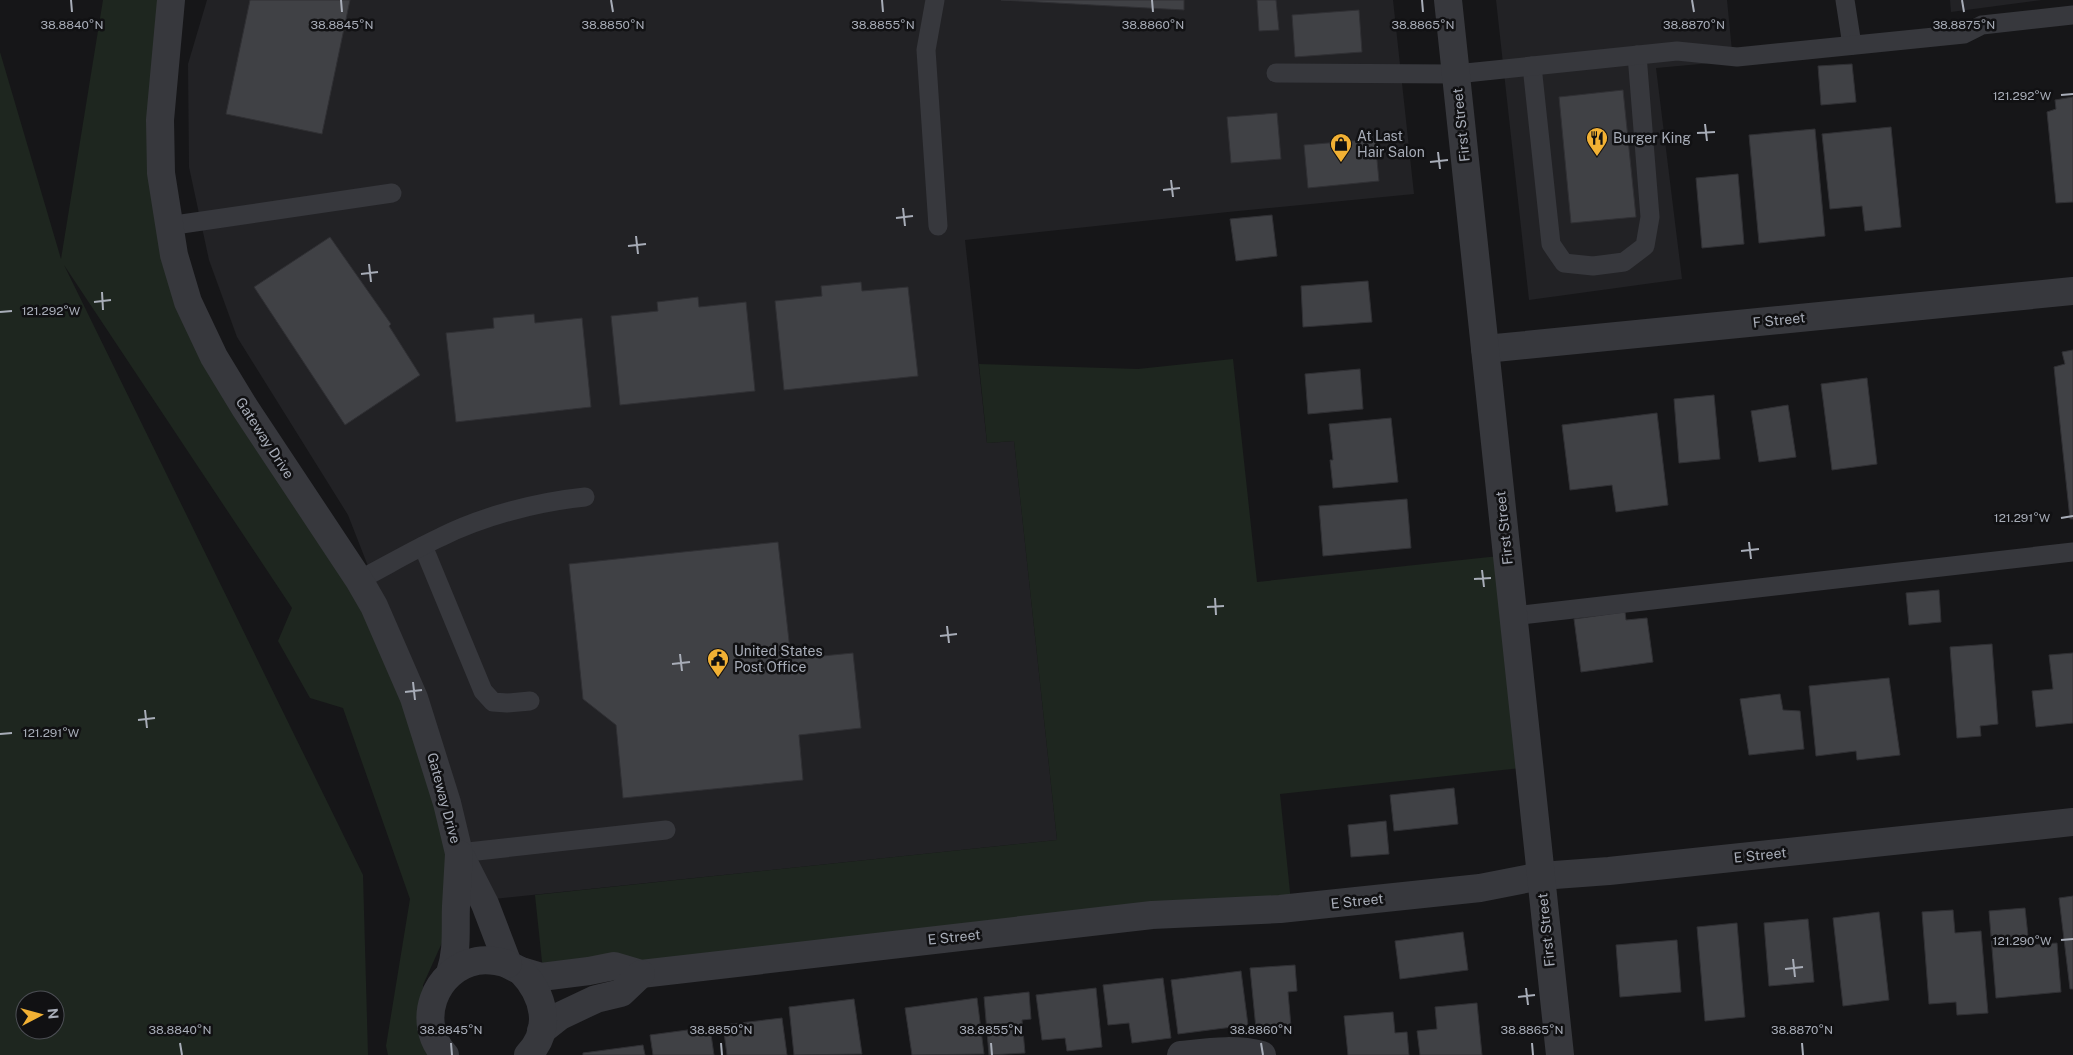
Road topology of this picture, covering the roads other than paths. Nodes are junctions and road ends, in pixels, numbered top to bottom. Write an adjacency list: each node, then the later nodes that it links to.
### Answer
1 (171, 0): 12 (street, Gateway Drive)
2 (935, 0): 13 (lane)
3 (1448, 0): 10 (street, First Street)
4 (1846, 0): 6 (lane)
5 (2073, 15): 6 (lane)
6 (1852, 45): 7 (lane)
7 (1638, 55): 8 (lane); 8 (lane)
8 (1532, 66): 10 (lane)
9 (1276, 73): 10 (lane)
10 (1456, 74): 15 (street, First Street)
11 (392, 193): 12 (lane)
12 (168, 226): 19 (street, Gateway Drive)
13 (938, 226)
14 (2073, 291): 15 (street, F Street)
15 (1485, 349): 20 (street, First Street)
16 (585, 497): 17 (lane)
17 (423, 546): 19 (lane); 21 (lane)
18 (2073, 552): 20 (lane)
19 (359, 580): 24 (street, Gateway Drive)
20 (1513, 616): 25 (street, First Street)
21 (530, 701)
22 (2073, 822): 25 (street, E Street)
23 (666, 830): 24 (lane)
24 (459, 852): 26 (street, Gateway Drive); 27 (street, Gateway Drive)
25 (1540, 876): 28 (street, E Street); 34 (street, First Street)
26 (514, 968): 27 (street, E Street); 28 (street, E Street); 29 (street, Gateway Drive)
27 (450, 972): 30 (street)
28 (641, 974): 29 (street)
29 (541, 1030): 31 (street)
30 (445, 1055)
31 (528, 1055)
32 (1182, 1055): 33 (street)
33 (1262, 1055)
34 (1560, 1055)

